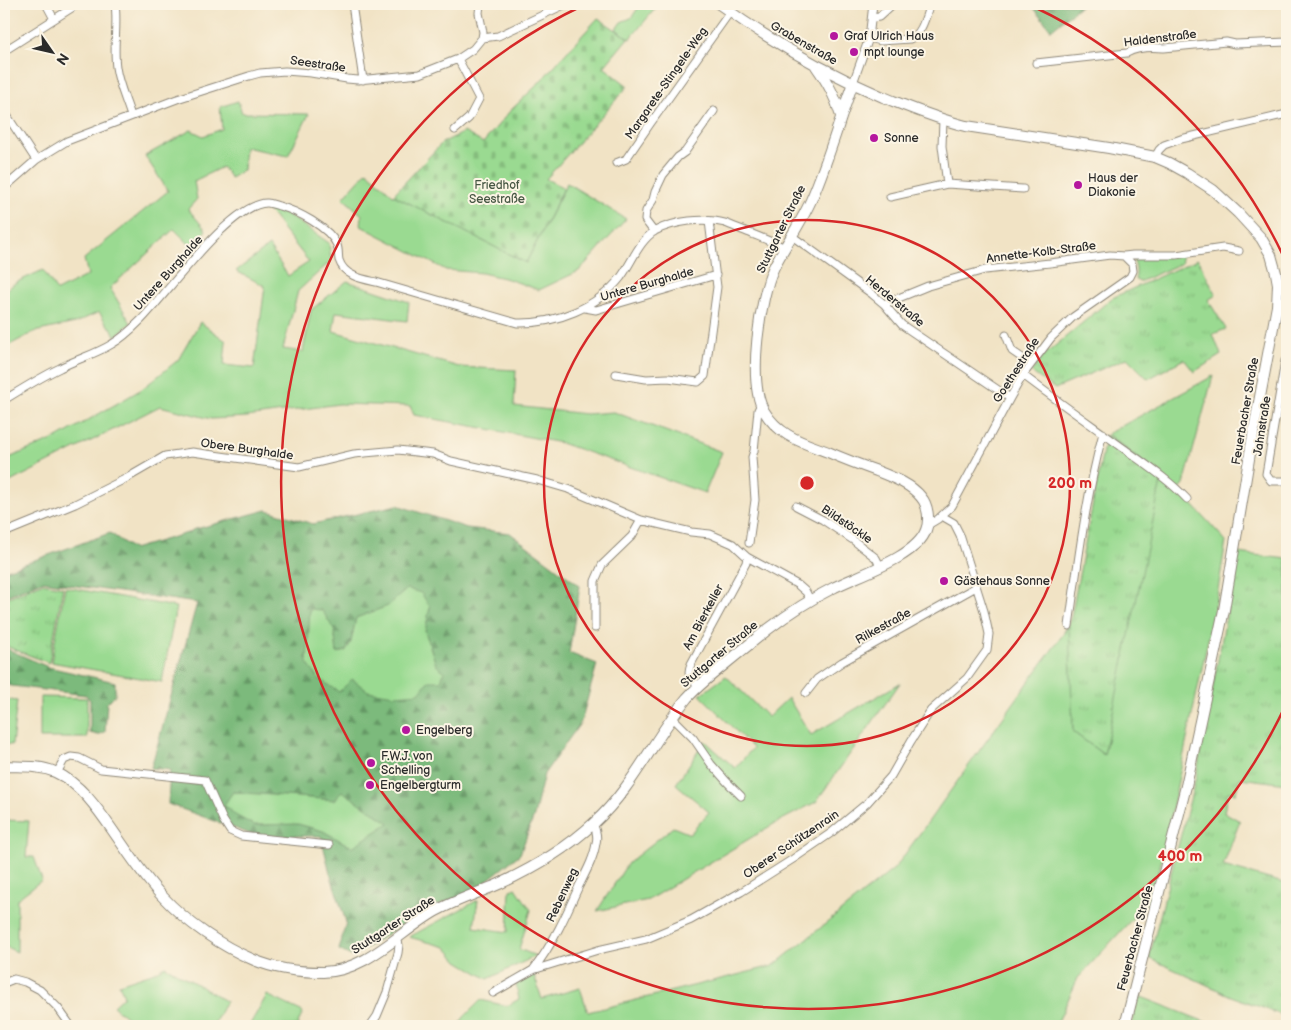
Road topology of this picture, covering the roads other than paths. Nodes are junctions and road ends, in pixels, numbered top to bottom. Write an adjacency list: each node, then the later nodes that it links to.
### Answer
1 (46, 4): 13 (street)
2 (78, 4): 13 (street)
3 (115, 4): 26 (street)
4 (352, 4): 21 (street)
5 (480, 4): 14 (street)
6 (566, 4): 14 (street, Seestraße)
7 (719, 4): 11 (main road, Grabenstraße)
8 (873, 4): 12 (street)
9 (894, 4): 12 (street)
10 (930, 4): 15 (street)
11 (730, 12): 20 (main road, Grabenstraße); 32 (street, Margarete-Stingele-Weg)
12 (872, 18): 15 (street)
13 (54, 19): 17 (street)
14 (482, 38): 18 (street, Seestraße)
15 (869, 38): 22 (street)
16 (1287, 42): 19 (street, Haldenstraße)
17 (4, 51)
18 (458, 59): 21 (street, Seestraße); 29 (street)
19 (1036, 63)
20 (814, 64): 22 (main road, Grabenstraße); 27 (main road)
21 (363, 80): 26 (street, Seestraße)
22 (853, 84): 27 (main road, Stuttgarter Straße); 28 (main road, Feuerbacher Straße)
23 (4, 111): 31 (street)
24 (714, 111): 38 (street)
25 (1287, 114): 30 (street)
26 (131, 116): 31 (street, Seestraße)
27 (841, 116): 39 (main road, Stuttgarter Straße)
28 (943, 120): 30 (main road, Feuerbacher Straße); 33 (street)
29 (455, 130)
30 (1155, 157): 44 (main road, Feuerbacher Straße)
31 (36, 160): 34 (street, Seestraße)
32 (616, 163)
33 (947, 184): 35 (street); 36 (street)
34 (4, 188)
35 (1023, 189)
36 (890, 196)
37 (709, 221): 38 (street); 40 (street); 43 (street)
38 (654, 232): 46 (street, Untere Burghalde)
39 (792, 236): 40 (main road, Stuttgarter Straße); 45 (street, Herderstraße)
40 (785, 248): 54 (main road, Stuttgarter Straße)
41 (1239, 251): 42 (street, Annette-Kolb-Straße)
42 (1120, 256): 45 (street, Annette-Kolb-Straße); 49 (street, Goethestraße)
43 (716, 275): 46 (street, Untere Burghalde); 50 (street)
44 (1283, 283): 84 (main road, Feuerbacher Straße)
45 (884, 304): 52 (street, Herderstraße)
46 (585, 308): 53 (street, Untere Burghalde)
47 (1006, 335): 49 (street)
48 (1287, 359): 56 (street, Jahnstraße)
49 (1031, 364): 51 (street, Goethestraße)
50 (616, 374)
51 (1024, 375): 52 (street, Goethestraße); 55 (street)
52 (1010, 398): 59 (street, Goethestraße)
53 (4, 400)
54 (761, 404): 61 (main road, Stuttgarter Straße); 63 (street)
55 (1103, 433): 57 (street); 68 (street)
56 (1287, 481)
57 (1187, 498)
58 (796, 506): 65 (street, Bildstöckle)
59 (942, 516): 61 (street, Goethestraße); 66 (street, Oberer Schützenrain)
60 (641, 520): 62 (street, Obere Burghalde); 64 (street, Obere Burghalde); 69 (street)
61 (928, 525): 65 (main road, Stuttgarter Straße)
62 (4, 533)
63 (749, 543)
64 (747, 557): 67 (street, Obere Burghalde); 70 (street, Am Bierkeller)
65 (880, 566): 67 (main road, Stuttgarter Straße)
66 (976, 586): 71 (street, Rilkestraße); 79 (street, Oberer Schützenrain)
67 (810, 600): 70 (main road, Stuttgarter Straße)
68 (1069, 626)
69 (595, 628)
70 (698, 686): 72 (main road, Stuttgarter Straße)
71 (806, 693)
72 (672, 717): 75 (street); 76 (main road, Stuttgarter Straße)
73 (4, 766): 74 (main road, Stuttgarter Straße)
74 (57, 773): 77 (street); 78 (main road, Stuttgarter Straße)
75 (741, 796)
76 (593, 824): 78 (main road, Stuttgarter Straße); 79 (street, Rebenweg)
77 (329, 845)
78 (397, 938): 83 (street)
79 (533, 970): 81 (street, Oberer Schützenrain)
80 (4, 983): 82 (street)
81 (493, 993)
82 (71, 1026)
83 (370, 1026)
84 (1125, 1026)

